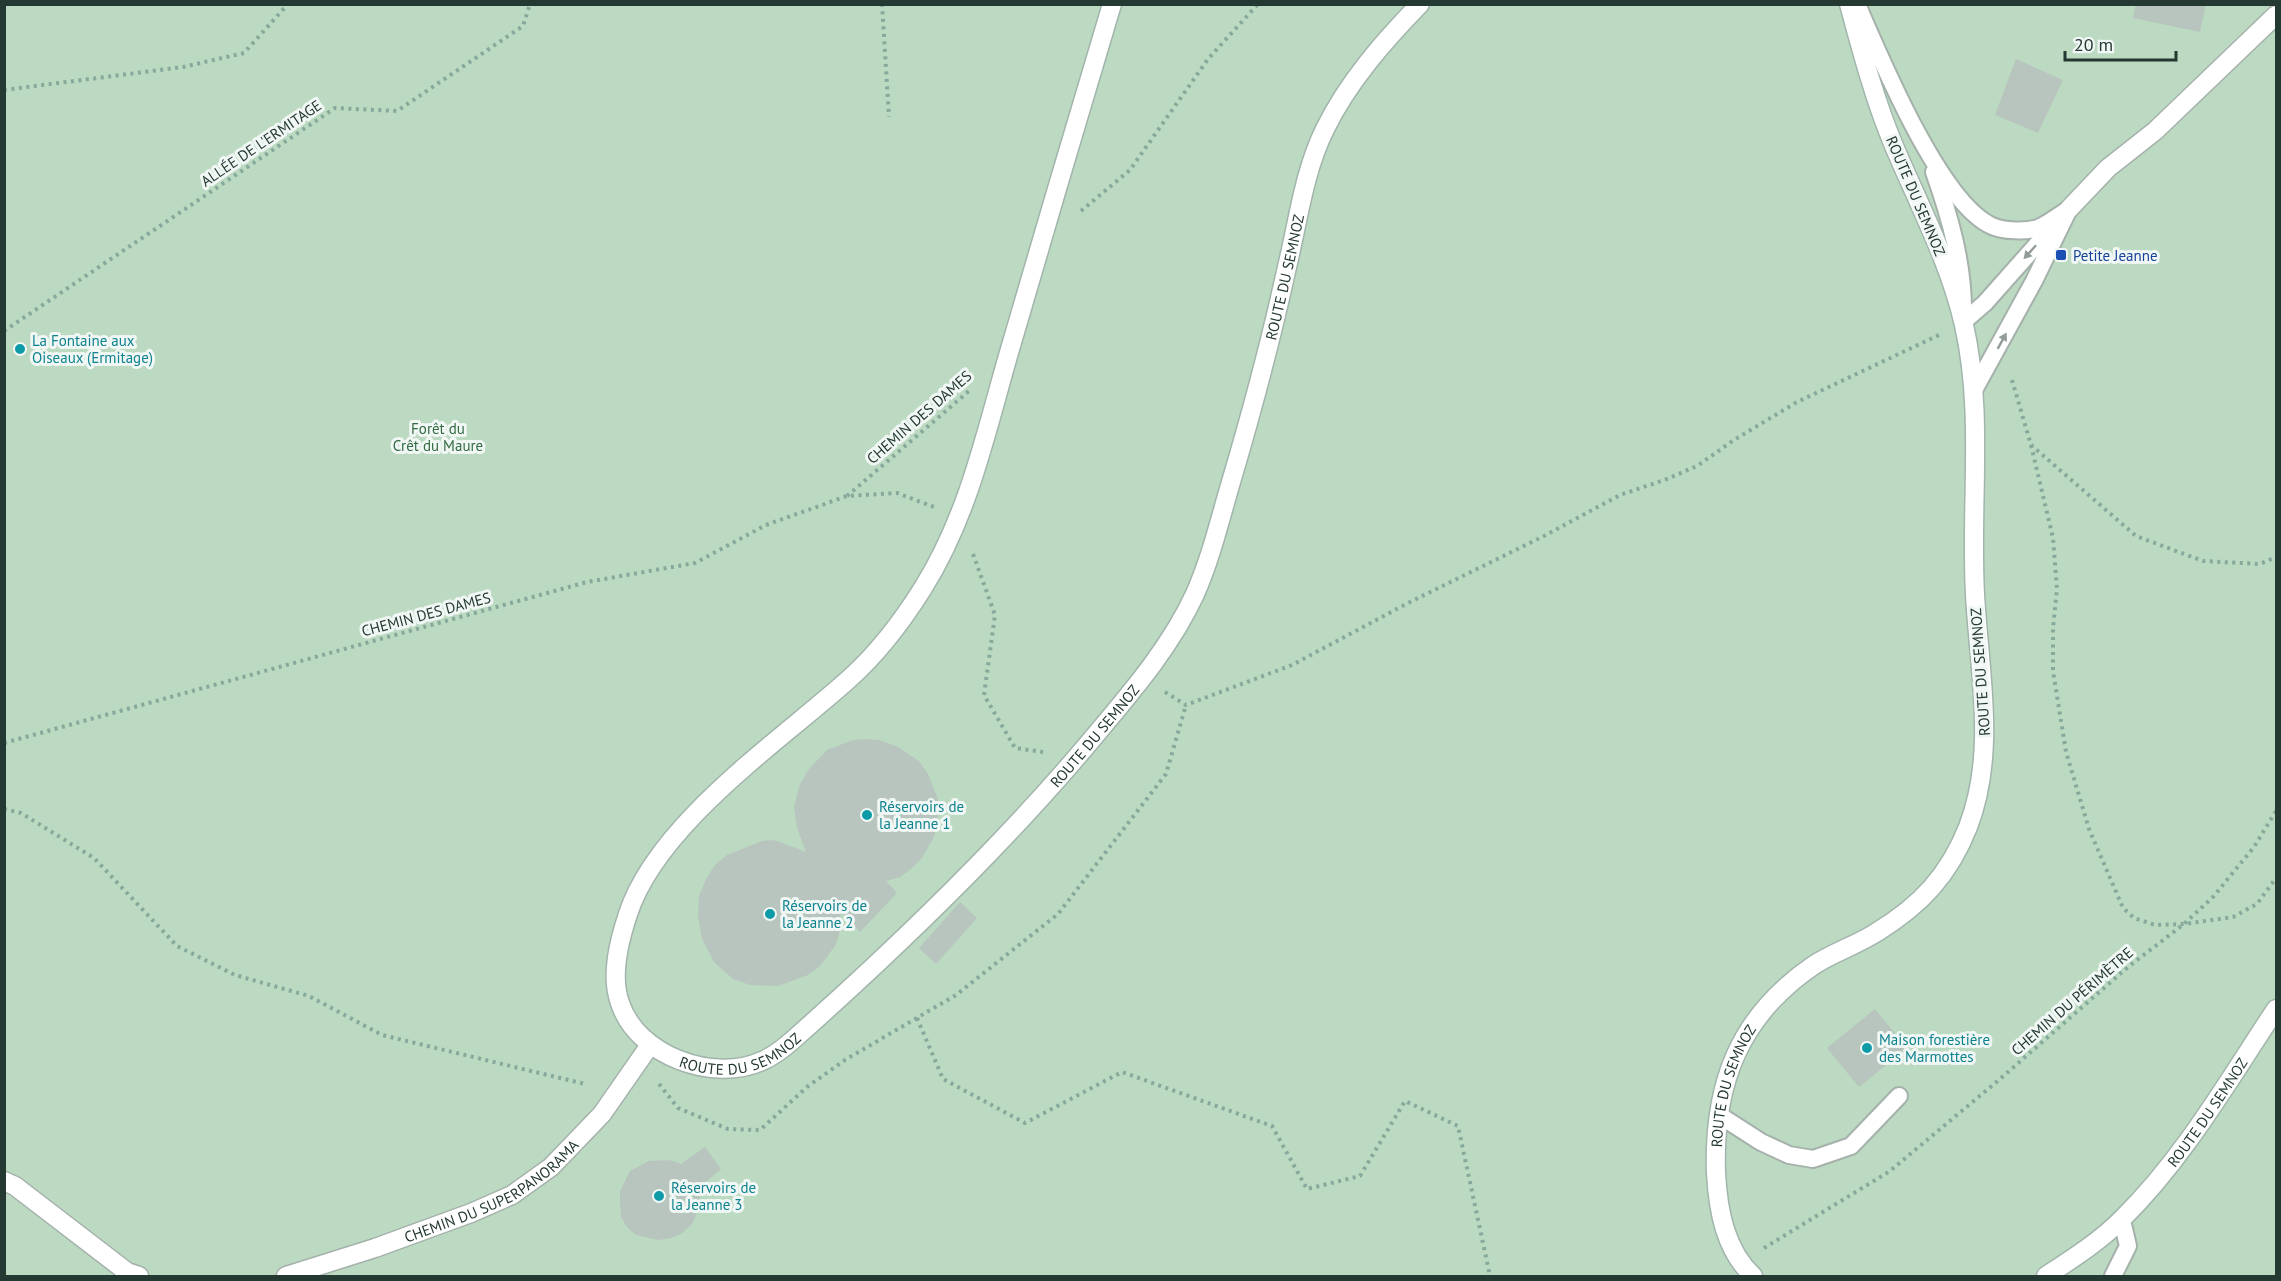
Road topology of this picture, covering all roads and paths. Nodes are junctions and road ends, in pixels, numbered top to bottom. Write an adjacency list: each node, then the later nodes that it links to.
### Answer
1 (288, 4): 10 (path)
2 (530, 4): 16 (path, ALLÉE DE L'ERMITAGE)
3 (882, 4): 11 (path)
4 (1112, 4): 22 (main road, ROUTE DU SEMNOZ)
5 (1258, 4): 14 (path)
6 (1420, 4): 24 (main road, ROUTE DU SEMNOZ)
7 (1849, 4): 15 (main road, ROUTE DU SEMNOZ)
8 (1857, 4): 12 (lane)
9 (2277, 15): 13 (main road)
10 (4, 90)
11 (889, 117)
12 (1924, 146): 13 (lane); 15 (lane)
13 (2069, 208): 15 (lane, one-way to 15); 17 (lane, one-way to 13)
14 (1077, 215)
15 (1963, 322): 19 (main road, ROUTE DU SEMNOZ); 25 (path)
16 (4, 331)
17 (2001, 342): 19 (lane); 20 (path)
18 (972, 387): 21 (path, CHEMIN DES DAMES)
19 (1973, 392): 37 (main road, ROUTE DU SEMNOZ)
20 (2031, 445): 23 (path); 31 (path)
21 (847, 496): 22 (path, CHEMIN DES DAMES); 26 (path, CHEMIN DES DAMES)
22 (960, 517): 27 (path); 34 (main road, ROUTE DU SEMNOZ)
23 (2277, 556)
24 (1143, 678): 25 (path); 27 (main road, ROUTE DU SEMNOZ)
25 (1186, 705): 33 (path)
26 (4, 742)
27 (1077, 758): 34 (main road, ROUTE DU SEMNOZ)
28 (4, 809): 36 (path)
29 (2277, 811): 31 (path, CHEMIN DU PÉRIMÈTRE)
30 (2277, 878): 31 (path)
31 (2184, 924): 40 (path, CHEMIN DU PÉRIMÈTRE)
32 (2277, 1009): 39 (main road, ROUTE DU SEMNOZ)
33 (917, 1018): 34 (path); 43 (path)
34 (644, 1052): 36 (main road, CHEMIN DU SUPERPANORAMA)
35 (1899, 1096): 37 (lane)
36 (602, 1114): 42 (main road, CHEMIN DU SUPERPANORAMA)
37 (1719, 1115): 40 (main road, ROUTE DU SEMNOZ)
38 (4, 1181): 41 (main road)
39 (2122, 1220): 45 (main road, ROUTE DU SEMNOZ); 46 (lane)
40 (1739, 1263): 44 (main road, ROUTE DU SEMNOZ)
41 (139, 1276)
42 (286, 1276)
43 (1490, 1276)
44 (1753, 1276)
45 (2046, 1276)
46 (2114, 1276)

